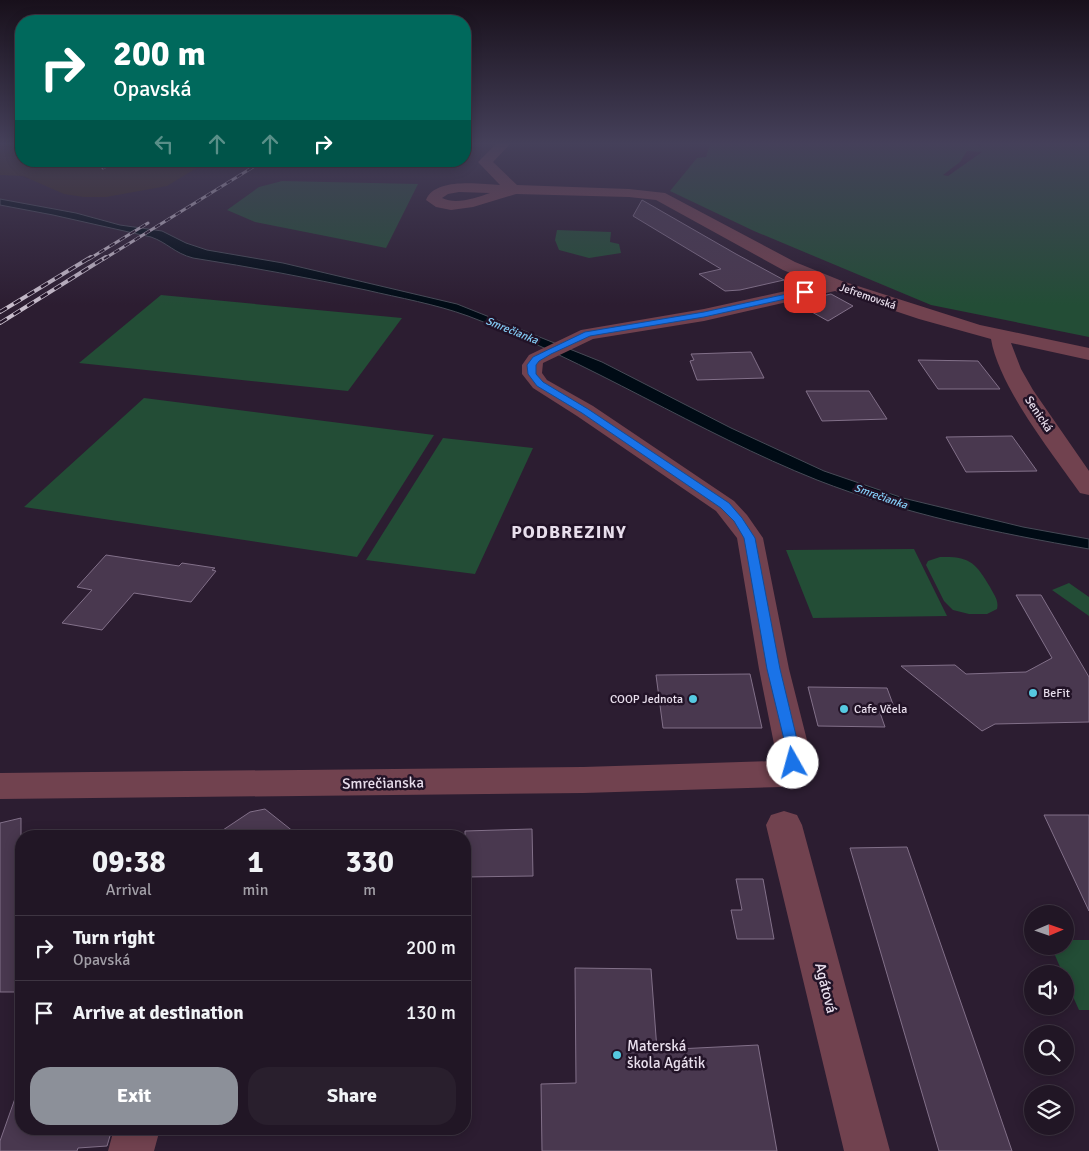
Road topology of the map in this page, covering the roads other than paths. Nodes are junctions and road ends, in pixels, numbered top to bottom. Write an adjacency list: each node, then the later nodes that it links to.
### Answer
1 (663, 198): 2 (street, Jefremovská)
2 (836, 285): 3 (street, Jefremovská); 6 (street, Smrečianska)
3 (1000, 336): 4 (street, Jefremovská); 5 (street, Senická)
4 (1089, 354)
5 (1089, 488)
6 (0, 786)
7 (784, 825): 10 (street, Agátová)
8 (135, 1135): 9 (street)
9 (130, 1151)
10 (867, 1151)

